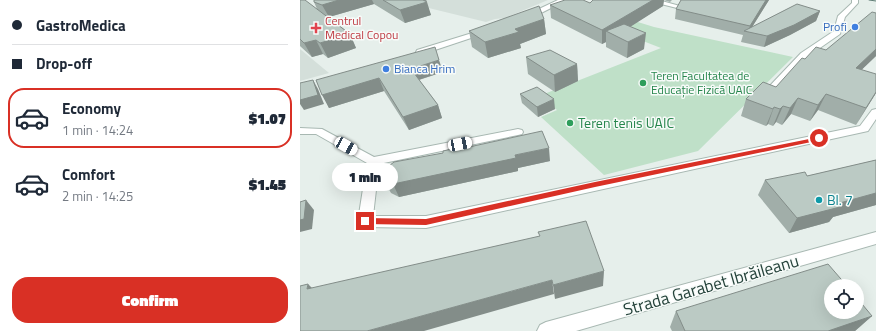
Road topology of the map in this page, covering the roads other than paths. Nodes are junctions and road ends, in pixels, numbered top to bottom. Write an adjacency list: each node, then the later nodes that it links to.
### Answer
1 (564, 0): 5 (street)
2 (648, 0): 4 (street)
3 (855, 0): 8 (street)
4 (677, 6)
5 (517, 20)
6 (491, 29): 7 (street)
7 (414, 53)
8 (766, 95)
9 (876, 112): 12 (street)
10 (300, 131): 12 (street)
11 (518, 132): 12 (street)
12 (373, 161)
13 (876, 238): 14 (street, Strada Garabet Ibrăileanu)
14 (546, 331)

